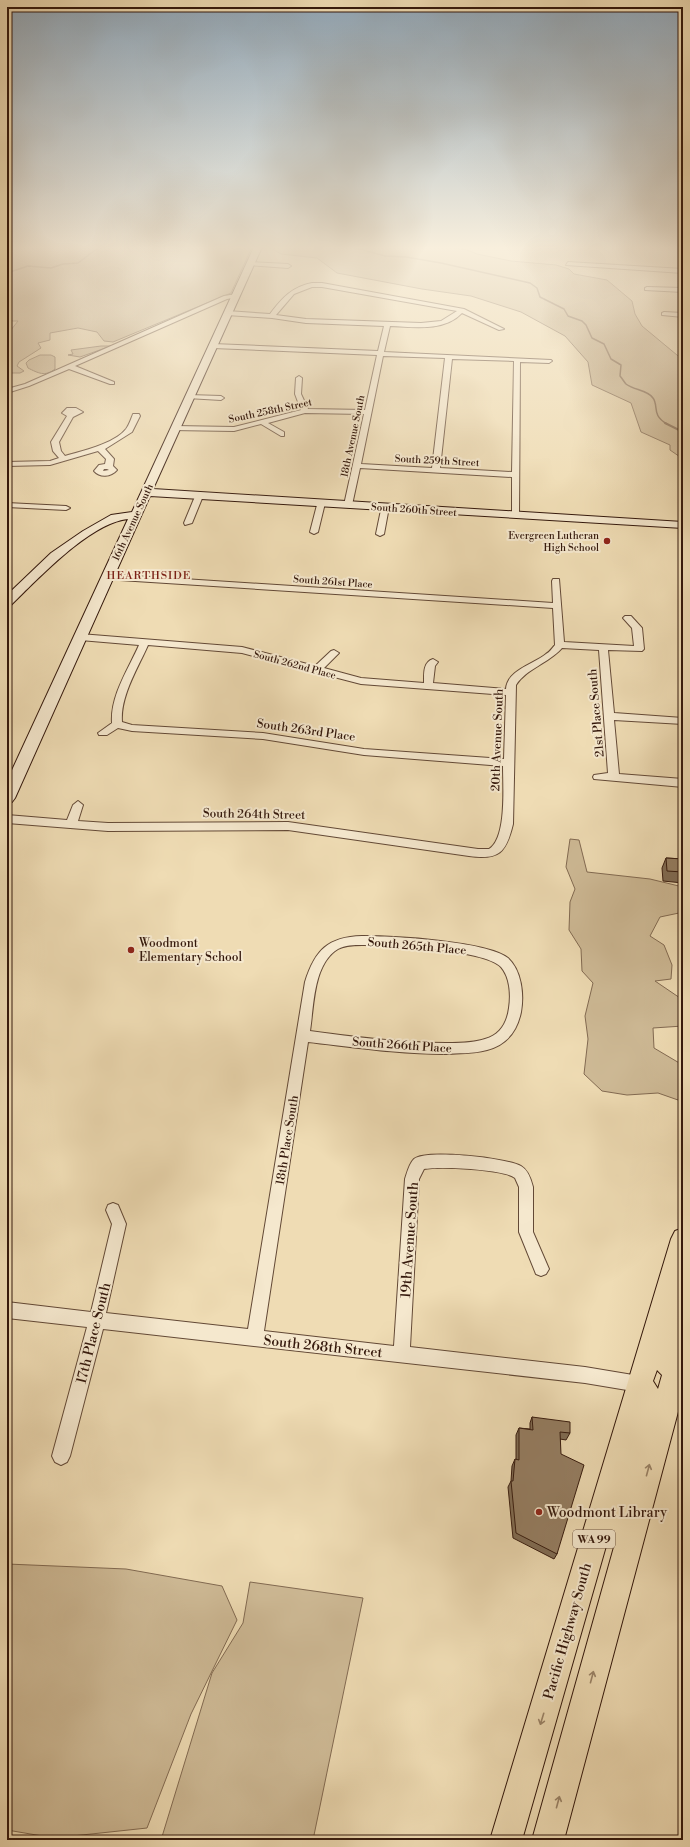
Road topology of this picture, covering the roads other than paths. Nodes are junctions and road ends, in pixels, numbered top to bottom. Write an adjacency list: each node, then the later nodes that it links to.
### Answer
1 (145, 333): 4 (street)
2 (218, 333): 5 (main road, 16th Avenue South)
3 (385, 333): 7 (street, 18th Avenue South)
4 (118, 345): 6 (street); 11 (street)
5 (212, 346): 7 (street); 15 (main road, 16th Avenue South)
6 (129, 348)
7 (381, 353): 8 (street); 18 (street, 18th Avenue South)
8 (449, 356): 9 (street); 29 (street)
9 (517, 359): 10 (street); 30 (street)
10 (549, 361)
11 (70, 367): 13 (street); 14 (street)
12 (299, 378): 17 (street)
13 (112, 383)
14 (7, 391)
15 (189, 397): 16 (street); 22 (main road, 16th Avenue South)
16 (220, 398)
17 (305, 411): 18 (street, South 258th Street); 21 (street, South 258th Street)
18 (368, 412): 28 (street, 18th Avenue South)
19 (71, 415): 25 (street)
20 (136, 416): 24 (street)
21 (262, 422): 22 (street, South 258th Street); 23 (street)
22 (175, 428): 31 (main road, 16th Avenue South)
23 (281, 434)
24 (100, 448): 25 (street); 27 (street)
25 (64, 460): 26 (street)
26 (7, 464)
27 (109, 466)
28 (356, 466): 29 (street, South 259th Street); 35 (street, 18th Avenue South)
29 (436, 470): 30 (street, South 259th Street)
30 (516, 475): 39 (street)
31 (146, 492): 32 (main road, South 260th Street); 38 (main road, 16th Avenue South)
32 (199, 496): 33 (main road, South 260th Street); 41 (street)
33 (321, 503): 35 (main road, South 260th Street); 44 (street)
34 (7, 505): 37 (street)
35 (348, 505): 36 (main road, South 260th Street)
36 (385, 507): 39 (main road, South 260th Street); 45 (street)
37 (66, 508)
38 (136, 515): 40 (main road); 43 (main road, 16th Avenue South)
39 (516, 515): 42 (main road, South 260th Street)
40 (107, 521): 43 (main road); 48 (main road)
41 (188, 523)
42 (683, 525)
43 (129, 530): 46 (main road, 16th Avenue South)
44 (314, 532)
45 (380, 534)
46 (107, 577): 49 (street, South 261st Place); 51 (main road, 16th Avenue South)
47 (556, 581): 49 (street)
48 (7, 602)
49 (557, 606): 53 (street)
50 (628, 618): 54 (street)
51 (80, 637): 52 (street, South 262nd Place); 68 (main road, 16th Avenue South)
52 (145, 642): 57 (street, South 262nd Place); 62 (street)
53 (560, 644): 54 (street); 59 (street, 20th Avenue South)
54 (603, 647): 60 (street, 21st Place South)
55 (334, 653): 57 (street)
56 (434, 662): 58 (street)
57 (317, 670): 58 (street, South 262nd Place)
58 (428, 686): 59 (street, South 262nd Place)
59 (510, 692): 64 (street, 20th Avenue South)
60 (609, 716): 61 (street); 66 (street, 21st Place South)
61 (683, 721)
62 (117, 724): 63 (street); 64 (street, South 263rd Place)
63 (103, 733)
64 (507, 764): 72 (street, 20th Avenue South)
65 (598, 777): 66 (street)
66 (614, 777): 67 (street)
67 (683, 783)
68 (7, 798)
69 (78, 805): 71 (street)
70 (7, 819): 71 (street, South 264th Street)
71 (71, 824): 72 (street, South 264th Street)
72 (498, 850)
73 (332, 948): 74 (street, 18th Place South); 75 (street, South 265th Place)
74 (303, 1036): 75 (street, South 266th Place); 81 (street, 18th Place South)
75 (500, 1039)
76 (113, 1210): 80 (street, 17th Place South)
77 (683, 1240): 83 (main road); 84 (main road, Pacific Highway South / WA 99)
78 (541, 1269): 82 (street, 19th Avenue South)
79 (7, 1310): 80 (street, South 268th Street)
80 (97, 1320): 81 (street, South 268th Street); 85 (street, 17th Place South)
81 (255, 1338): 82 (street, South 268th Street)
82 (402, 1354): 84 (street, South 268th Street)
83 (679, 1357): 86 (main road, WA 99, one-way to 83)
84 (638, 1384): 86 (main road); 87 (main road, Pacific Highway South / WA 99, one-way to 87)
85 (61, 1456)
86 (616, 1589): 88 (main road, WA 99, one-way to 86)
87 (506, 1840)
88 (548, 1840)

